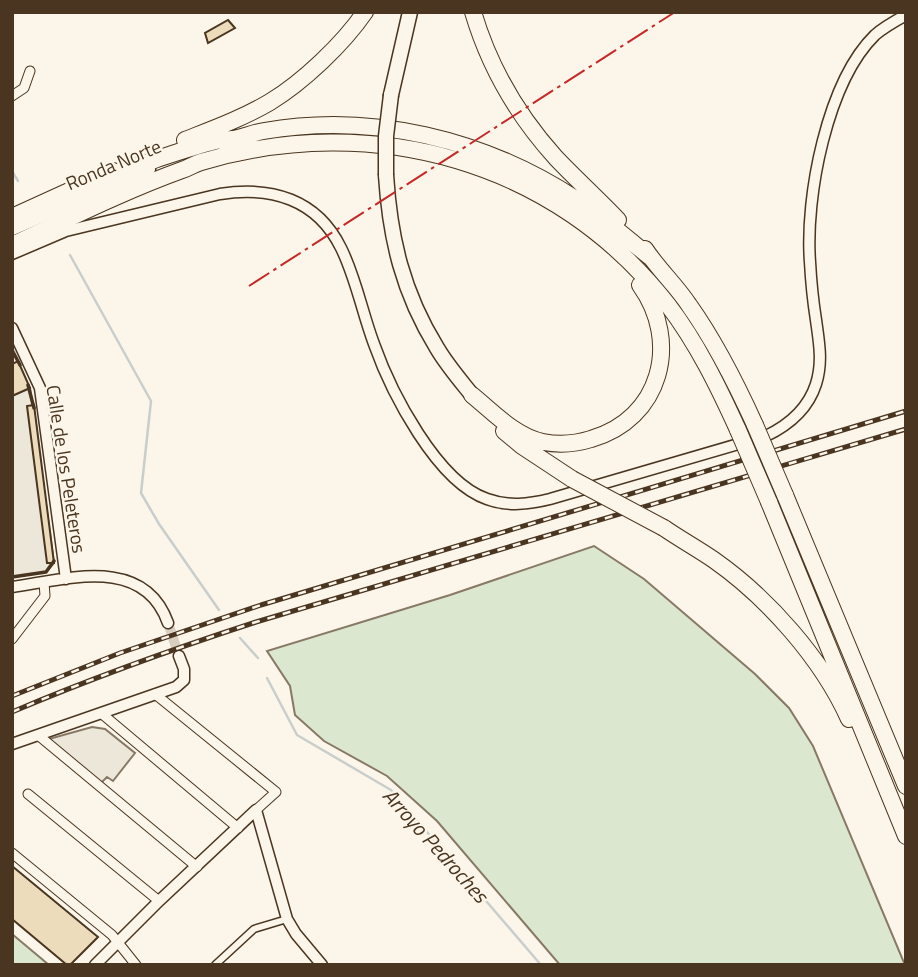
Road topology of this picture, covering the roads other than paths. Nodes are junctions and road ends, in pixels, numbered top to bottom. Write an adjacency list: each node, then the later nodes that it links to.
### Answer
1 (365, 12): 9 (highway)
2 (410, 12): 18 (highway, bridge)
3 (473, 12): 15 (highway)
4 (906, 15): 14 (street)
5 (30, 71): 6 (street)
6 (12, 96)
7 (232, 139): 9 (highway); 11 (highway, Ronda Norte); 15 (highway)
8 (198, 163): 12 (highway, Ronda Norte); 13 (highway); 16 (highway)
9 (105, 175): 10 (highway)
10 (12, 217)
11 (12, 228)
12 (12, 236)
13 (12, 246)
14 (12, 254)
15 (650, 257): 29 (highway, bridge)
16 (625, 258): 18 (highway); 31 (highway, bridge)
17 (12, 328): 19 (street, Calle de los Peleteros)
18 (472, 395): 31 (highway, bridge)
19 (66, 579): 20 (street); 22 (street)
20 (44, 582): 21 (street); 23 (street)
21 (12, 587)
22 (168, 623)
23 (12, 639)
24 (179, 656): 25 (street)
25 (155, 694): 26 (street); 32 (street)
26 (101, 713): 27 (street); 33 (street)
27 (38, 735): 28 (street); 36 (street)
28 (12, 744)
29 (906, 786)
30 (28, 794): 37 (street)
31 (890, 799): 34 (highway)
32 (256, 810): 33 (street); 38 (street)
33 (238, 828): 36 (street)
34 (906, 836)
35 (12, 853): 39 (street)
36 (197, 867): 37 (street)
37 (159, 901): 39 (street)
38 (287, 919): 42 (street); 43 (street)
39 (118, 942): 40 (street); 41 (street)
40 (95, 965)
41 (136, 965)
42 (215, 965)
43 (322, 965)

